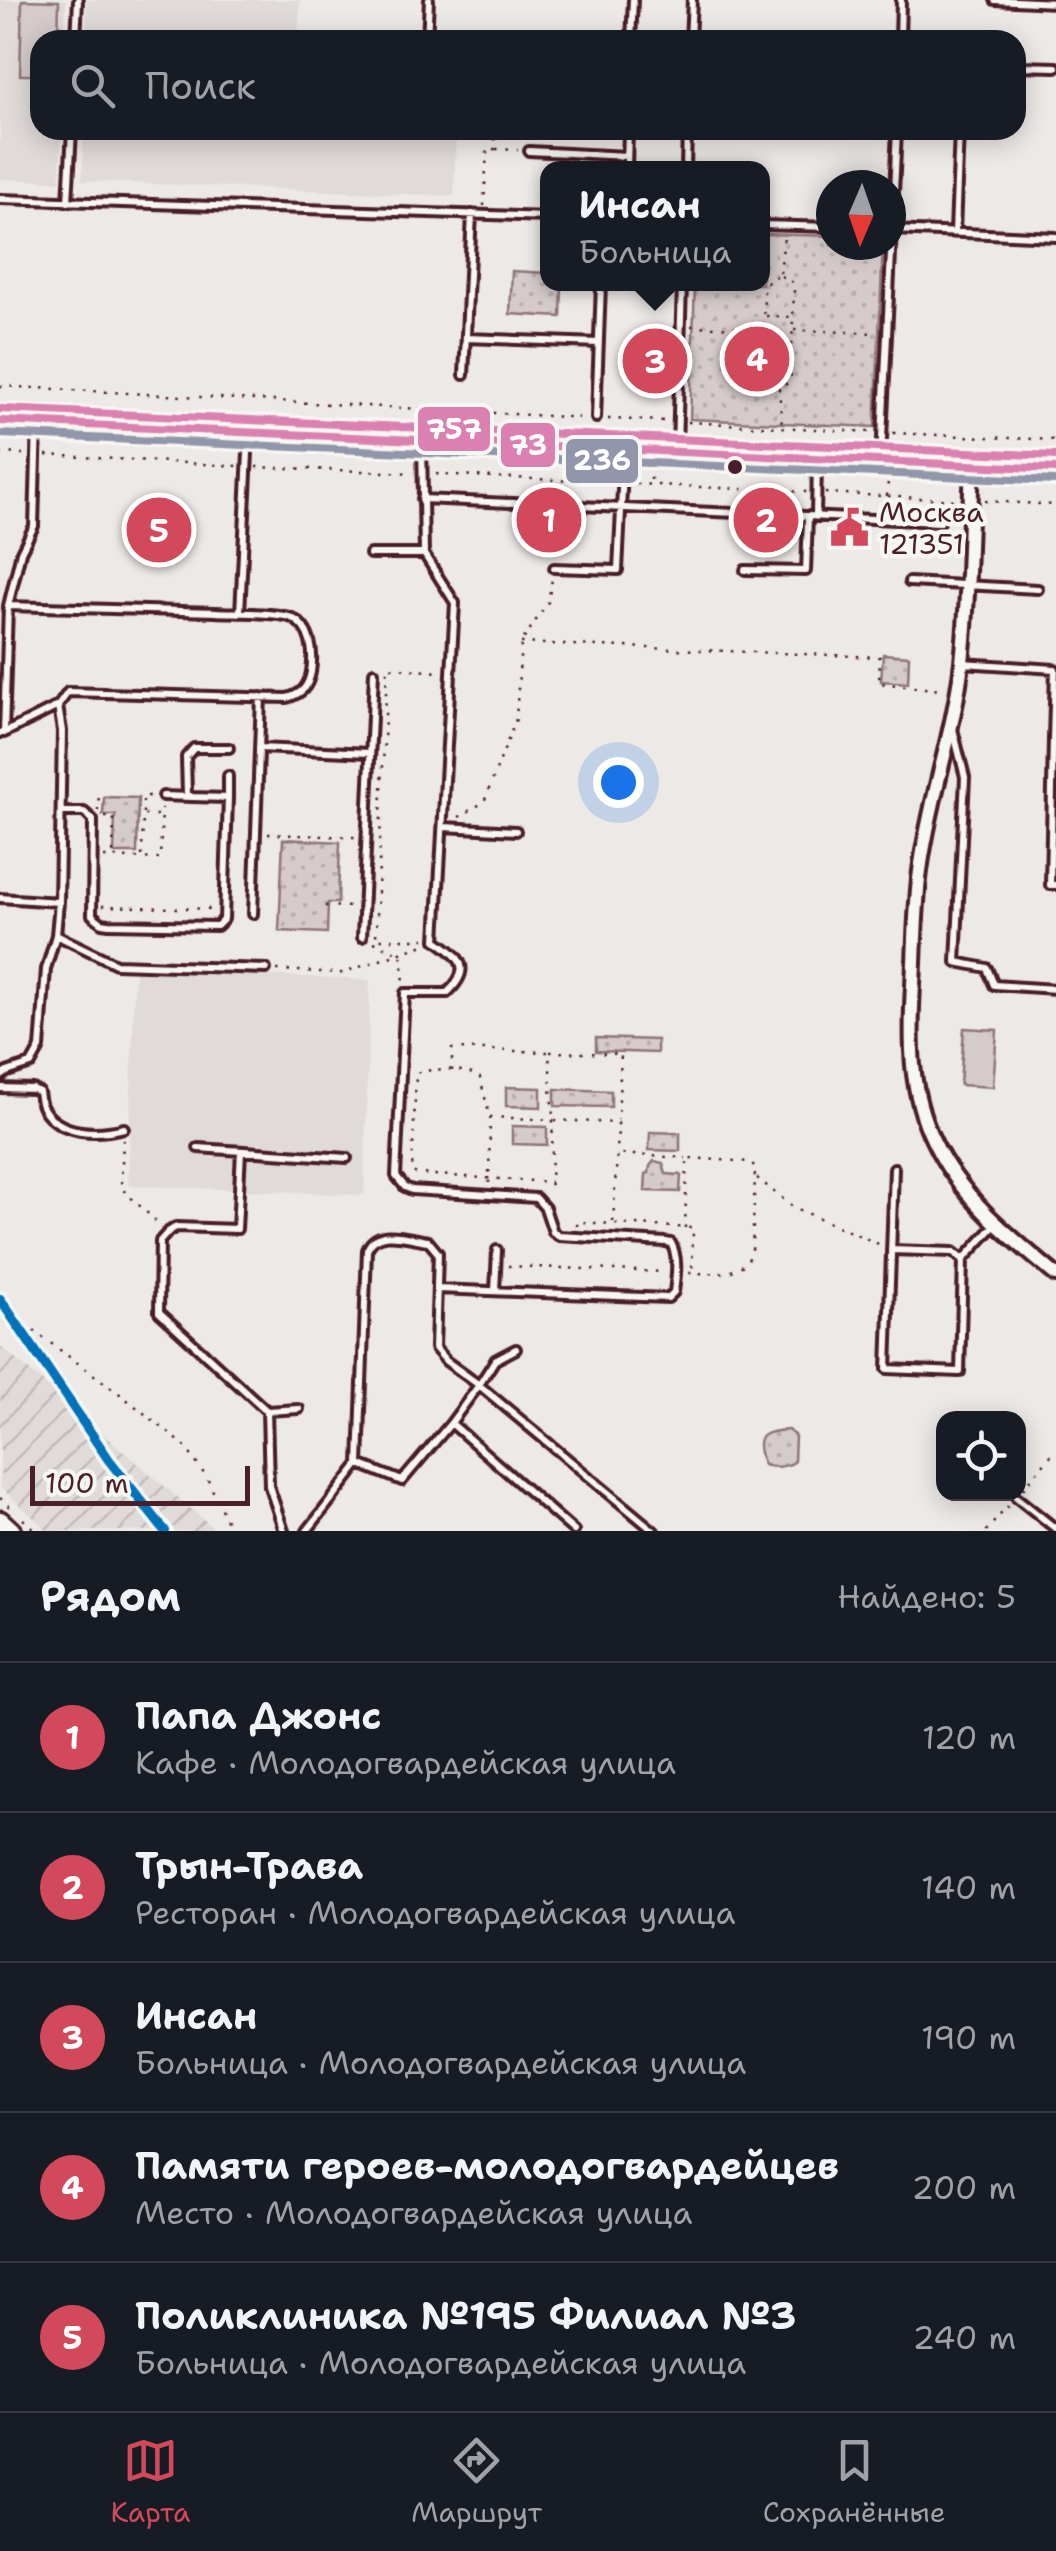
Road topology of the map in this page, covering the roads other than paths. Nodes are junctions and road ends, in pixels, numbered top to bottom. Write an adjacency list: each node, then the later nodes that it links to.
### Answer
1 (78, 0): 8 (lane)
2 (429, 0): 9 (lane)
3 (633, 0): 10 (lane)
4 (692, 0): 11 (lane)
5 (901, 0): 12 (lane)
6 (995, 0): 7 (lane)
7 (1056, 2)
8 (76, 30)
9 (428, 30)
10 (632, 30)
11 (690, 30)
12 (900, 30)
13 (1026, 66): 14 (lane)
14 (1056, 67)
15 (71, 140): 24 (lane)
16 (628, 140): 20 (lane)
17 (896, 140): 22 (lane)
18 (959, 140): 30 (lane)
19 (529, 151): 20 (lane)
20 (627, 156): 21 (lane)
21 (627, 161)
22 (895, 170)
23 (0, 199): 24 (lane)
24 (68, 202): 25 (lane)
25 (472, 214): 26 (lane); 35 (lane)
26 (540, 217)
27 (770, 224): 28 (lane)
28 (816, 226)
29 (906, 230): 30 (lane)
30 (955, 232): 31 (lane)
31 (1056, 237)
32 (891, 260): 46 (lane)
33 (601, 291): 36 (lane)
34 (682, 291): 44 (lane)
35 (466, 338): 36 (lane); 37 (lane)
36 (599, 343): 38 (lane)
37 (464, 375)
38 (596, 418)
39 (0, 421): 40 (street)
40 (38, 422): 41 (street); 60 (lane)
41 (249, 432): 42 (street); 61 (lane)
42 (422, 439): 43 (street); 49 (lane)
43 (624, 449): 44 (street); 50 (lane)
44 (677, 452): 45 (street)
45 (818, 458): 46 (street); 51 (lane)
46 (882, 460): 47 (street)
47 (972, 465): 48 (street); 58 (street)
48 (1056, 469)
49 (422, 498): 50 (lane); 54 (lane)
50 (621, 508): 51 (lane); 55 (lane)
51 (812, 517): 52 (lane); 56 (lane)
52 (940, 522)
53 (370, 554): 54 (lane)
54 (424, 554): 77 (lane)
55 (554, 568)
56 (745, 570)
57 (909, 582): 58 (lane)
58 (966, 585): 59 (lane); 62 (street)
59 (1038, 589)
60 (8, 606): 61 (lane); 67 (lane)
61 (240, 613): 64 (lane)
62 (962, 663): 66 (street); 68 (lane)
63 (374, 672): 71 (lane)
64 (260, 697): 65 (lane); 70 (lane)
65 (58, 706): 67 (lane); 76 (lane)
66 (952, 723): 86 (lane); 94 (street)
67 (2, 733)
68 (1054, 739): 79 (lane)
69 (229, 748): 74 (lane)
70 (259, 748): 71 (lane); 82 (lane)
71 (370, 752): 84 (lane)
72 (228, 776): 75 (lane)
73 (163, 796): 74 (lane)
74 (192, 797): 75 (lane)
75 (228, 798): 76 (lane)
76 (61, 812): 81 (lane)
77 (444, 827): 78 (lane); 100 (lane)
78 (516, 831)
79 (1056, 885)
80 (0, 898): 81 (lane)
81 (59, 902): 83 (lane)
82 (252, 914)
83 (56, 935): 85 (lane); 87 (lane)
84 (362, 937)
85 (266, 968)
86 (1056, 990)
87 (0, 1077)
88 (0, 1088): 89 (lane)
89 (124, 1128)
90 (198, 1148): 91 (lane)
91 (241, 1151): 92 (lane); 104 (lane)
92 (347, 1158)
93 (894, 1168): 96 (lane)
94 (996, 1224): 97 (lane); 98 (street)
95 (497, 1250): 100 (lane)
96 (891, 1250): 97 (lane); 97 (lane)
97 (964, 1260)
98 (1056, 1275)
99 (437, 1289): 100 (lane); 102 (lane); 106 (lane)
100 (495, 1291)
101 (516, 1349): 102 (lane)
102 (479, 1385): 105 (lane); 114 (lane)
103 (299, 1408): 104 (lane)
104 (268, 1411): 111 (lane)
105 (451, 1423): 106 (lane); 113 (lane)
106 (359, 1464): 112 (lane)
107 (1021, 1501): 109 (lane)
108 (0, 1521): 110 (street)
109 (1056, 1529)
110 (11, 1531)
111 (284, 1531)
112 (307, 1531)
113 (574, 1531)
114 (654, 1531)

